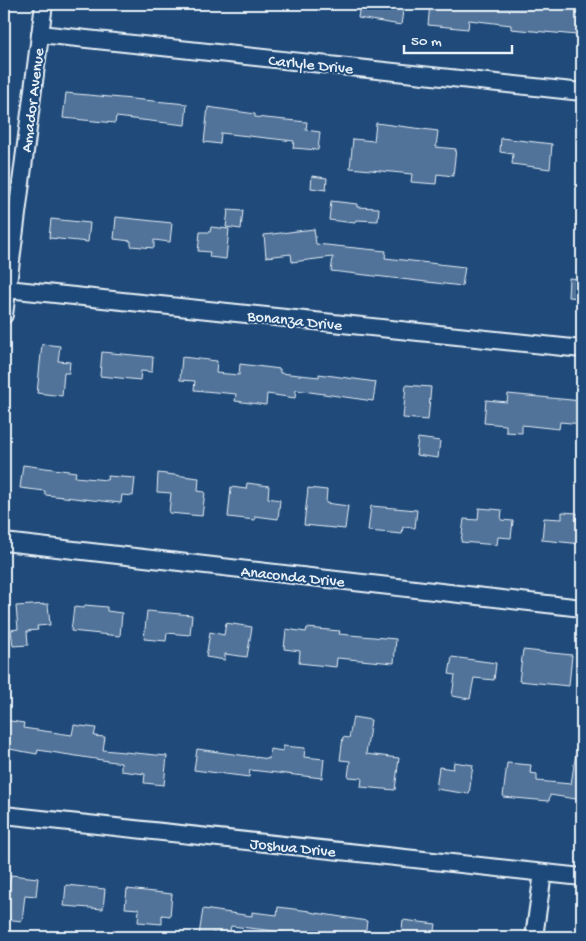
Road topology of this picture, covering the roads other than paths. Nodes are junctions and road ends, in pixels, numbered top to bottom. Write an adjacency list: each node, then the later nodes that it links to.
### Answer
1 (44, 4): 2 (street, Amador Avenue)
2 (40, 34): 3 (street, Carlyle Drive); 4 (street, Amador Avenue)
3 (582, 92)
4 (7, 288): 5 (street, Amador Avenue); 6 (street, Bonanza Drive)
5 (4, 315)
6 (582, 350)
7 (4, 542): 8 (street, Anaconda Drive)
8 (582, 608)
9 (4, 815): 10 (street, Joshua Drive)
10 (543, 873): 11 (street, Joshua Drive); 12 (street)
11 (582, 877)
12 (534, 937)

